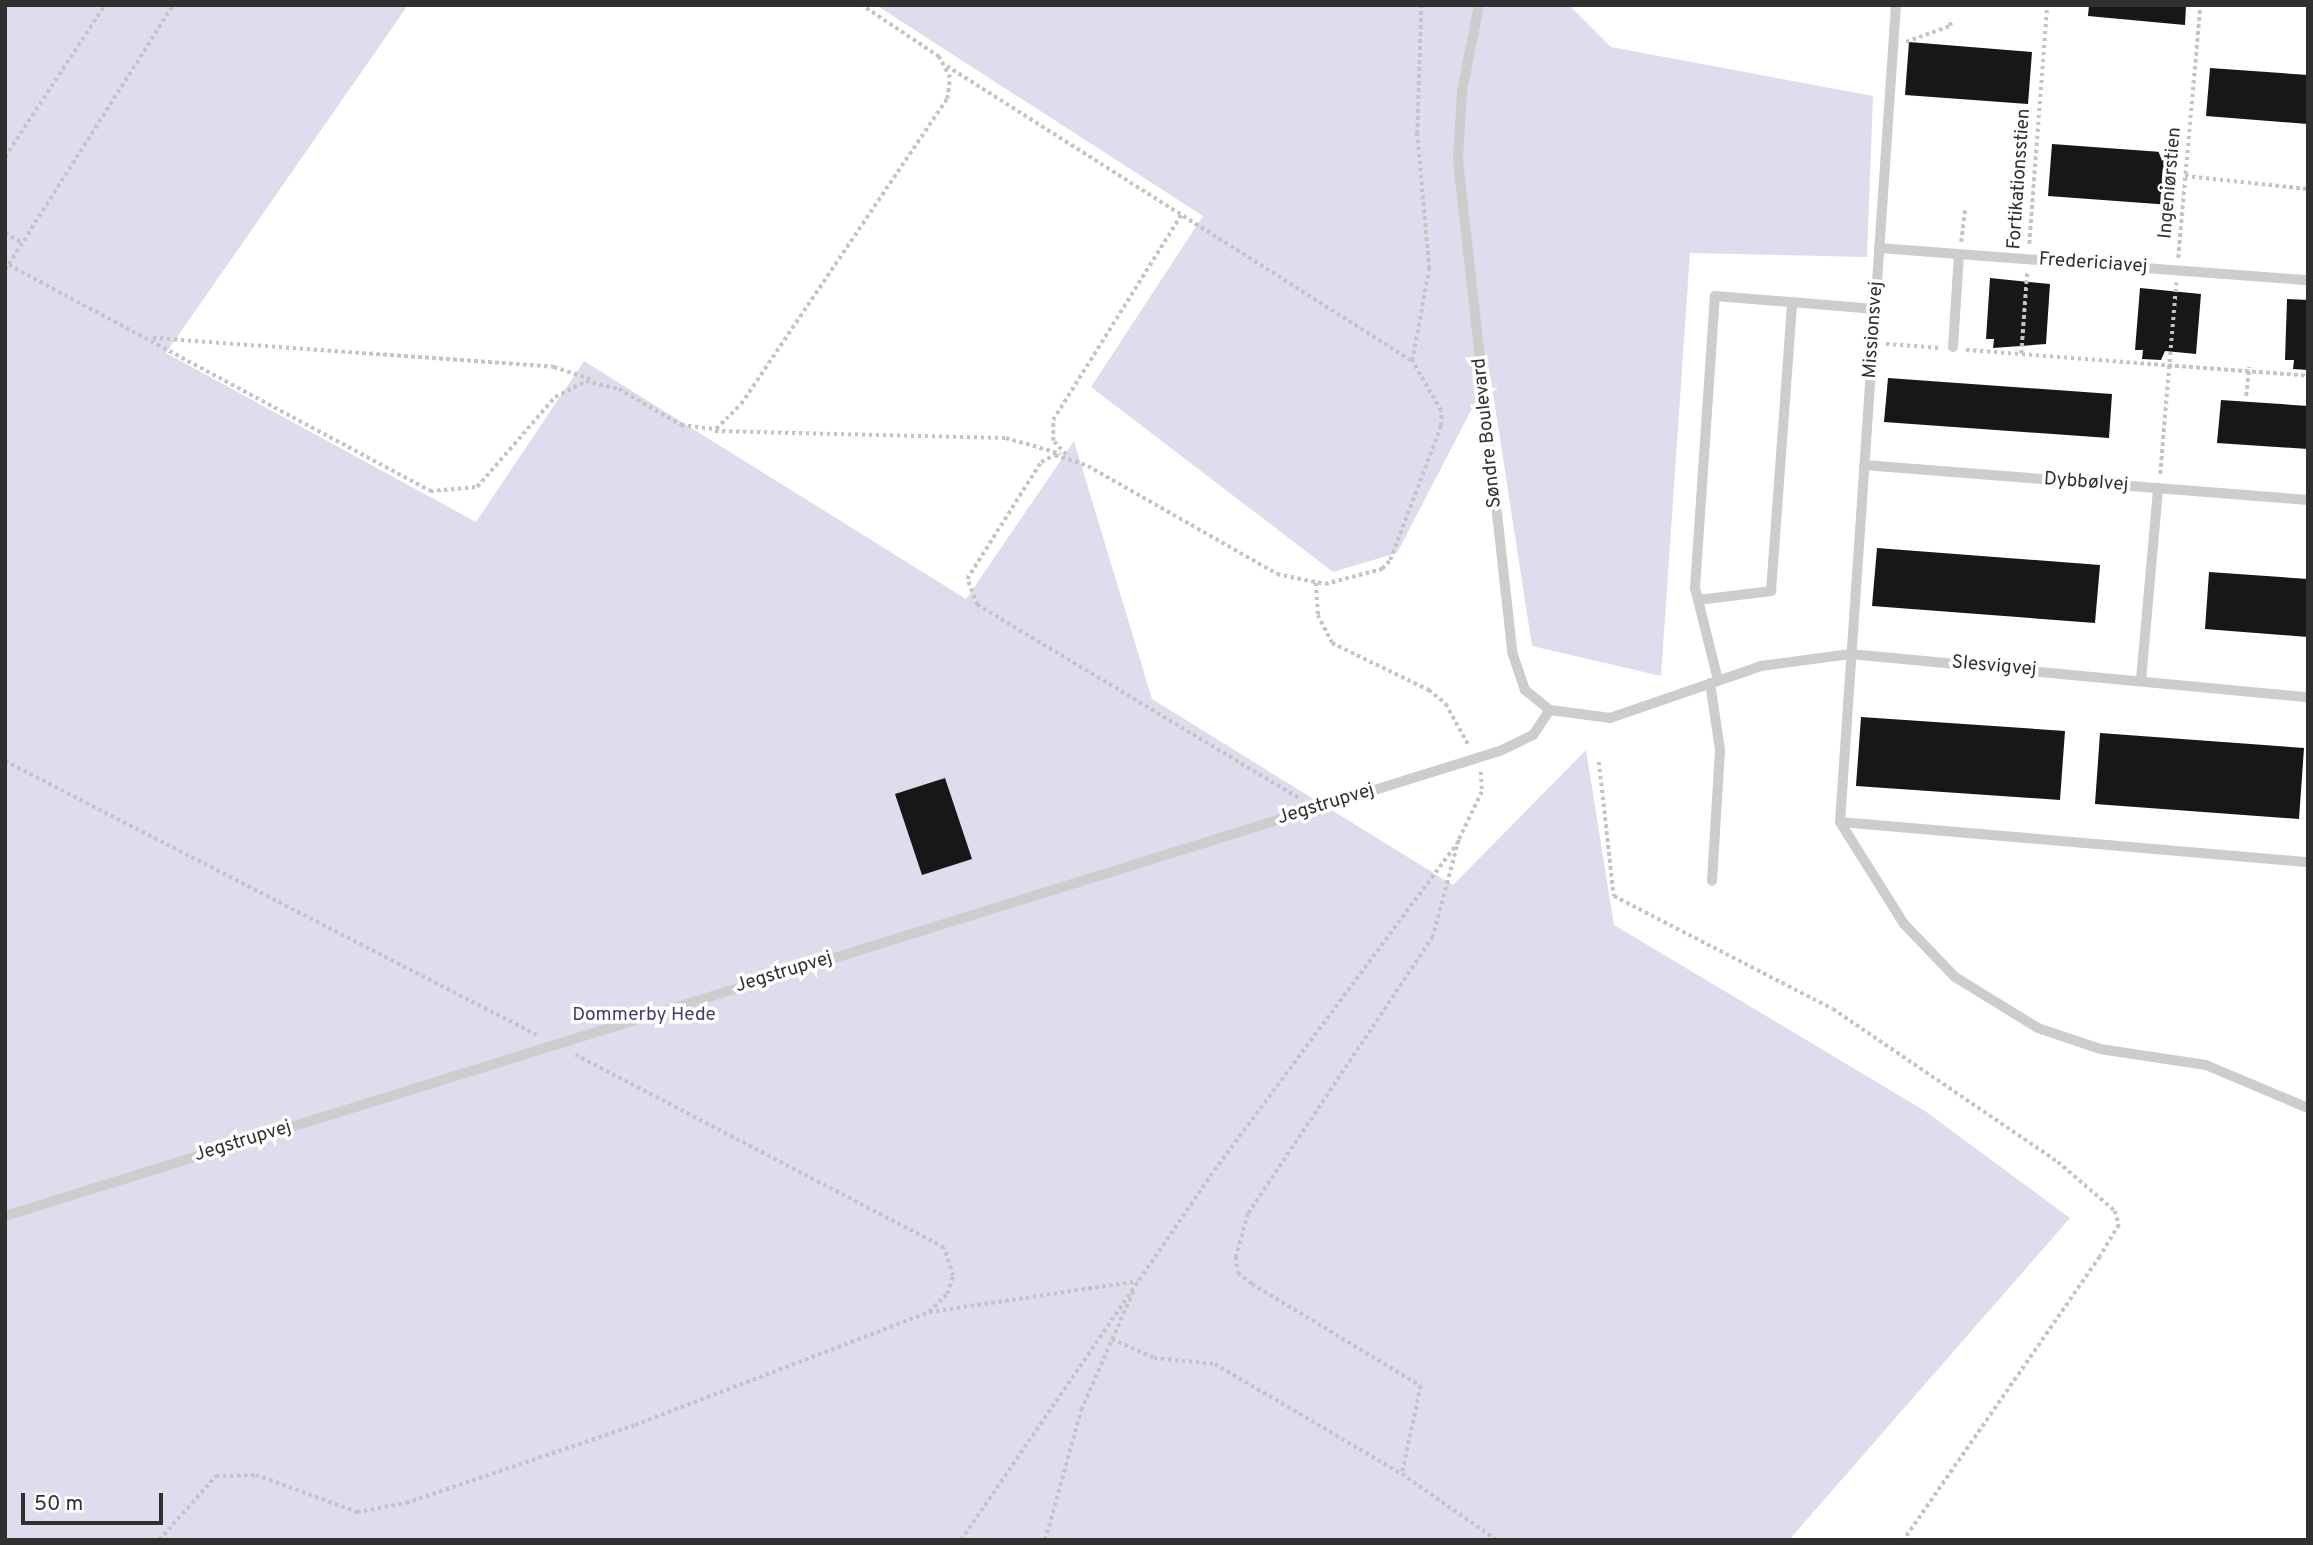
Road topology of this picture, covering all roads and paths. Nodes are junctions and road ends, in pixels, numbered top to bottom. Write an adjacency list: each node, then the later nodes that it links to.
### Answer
1 (105, 5): 12 (path)
2 (173, 5): 18 (path)
3 (862, 5): 11 (path)
4 (1421, 5): 32 (path)
5 (1479, 5): 49 (lane, Søndre Boulevard)
6 (1896, 5): 10 (lane, Missionsvej)
7 (2046, 5): 21 (path, Fortikationsstien)
8 (2200, 5): 13 (path, Ingeniørstien)
9 (1951, 19): 10 (path)
10 (1894, 42): 19 (lane, Missionsvej)
11 (947, 66): 16 (path); 38 (path)
12 (5, 157)
13 (2185, 176): 14 (path); 24 (path, Ingeniørstien)
14 (2308, 189)
15 (1965, 209): 20 (path)
16 (1181, 215): 32 (path); 39 (path)
17 (5, 233): 18 (path)
18 (23, 243): 22 (path)
19 (1879, 248): 20 (lane, Fredericiavej); 27 (lane, Missionsvej)
20 (1959, 254): 21 (lane, Fredericiavej); 30 (lane)
21 (2028, 259): 24 (lane, Fredericiavej); 31 (path, Fortikationsstien)
22 (9, 265): 23 (path); 28 (path)
23 (5, 270)
24 (2177, 271): 25 (lane, Fredericiavej); 33 (path, Ingeniørstien)
25 (2308, 280)
26 (1791, 302): 27 (lane); 44 (lane); 44 (lane)
27 (1875, 309): 29 (lane, Missionsvej)
28 (151, 338): 36 (path); 36 (path)
29 (1873, 343): 31 (path); 40 (lane, Missionsvej)
30 (1953, 346)
31 (2021, 354): 33 (path)
32 (1412, 361): 43 (path)
33 (2171, 365): 34 (path); 41 (path, Ingeniørstien)
34 (2249, 369): 35 (path); 37 (path)
35 (2308, 376)
36 (601, 383): 38 (path)
37 (2246, 396)
38 (709, 431): 39 (path)
39 (1067, 457): 43 (path); 53 (path)
40 (1864, 465): 41 (lane, Dybbølvej); 45 (lane, Missionsvej)
41 (2158, 488): 42 (lane, Dybbølvej); 46 (lane)
42 (2308, 500)
43 (1316, 583): 50 (path)
44 (1698, 600): 47 (lane)
45 (1850, 654): 46 (lane, Slesvigvej); 47 (lane, Slesvigvej); 54 (lane, Missionsvej)
46 (2141, 680): 48 (lane, Slesvigvej)
47 (1714, 682): 49 (lane, Slesvigvej); 57 (lane)
48 (2308, 696)
49 (1550, 710): 50 (lane, Jegstrupvej)
50 (1476, 758): 53 (lane, Jegstrupvej); 55 (path)
51 (5, 761): 58 (path)
52 (1600, 762): 69 (path)
53 (1315, 808): 58 (lane, Jegstrupvej)
54 (1840, 822): 56 (lane); 59 (lane)
55 (1460, 840): 61 (path); 64 (path)
56 (2308, 862)
57 (1712, 881)
58 (555, 1044): 60 (lane, Jegstrupvej); 62 (path)
59 (2308, 1108)
60 (5, 1216)
61 (1138, 1281): 62 (path); 63 (path); 66 (path)
62 (929, 1312): 65 (path)
63 (1112, 1339): 64 (path); 67 (path)
64 (1402, 1475): 68 (path)
65 (159, 1540)
66 (961, 1540)
67 (1045, 1540)
68 (1497, 1540)
69 (1905, 1540)

